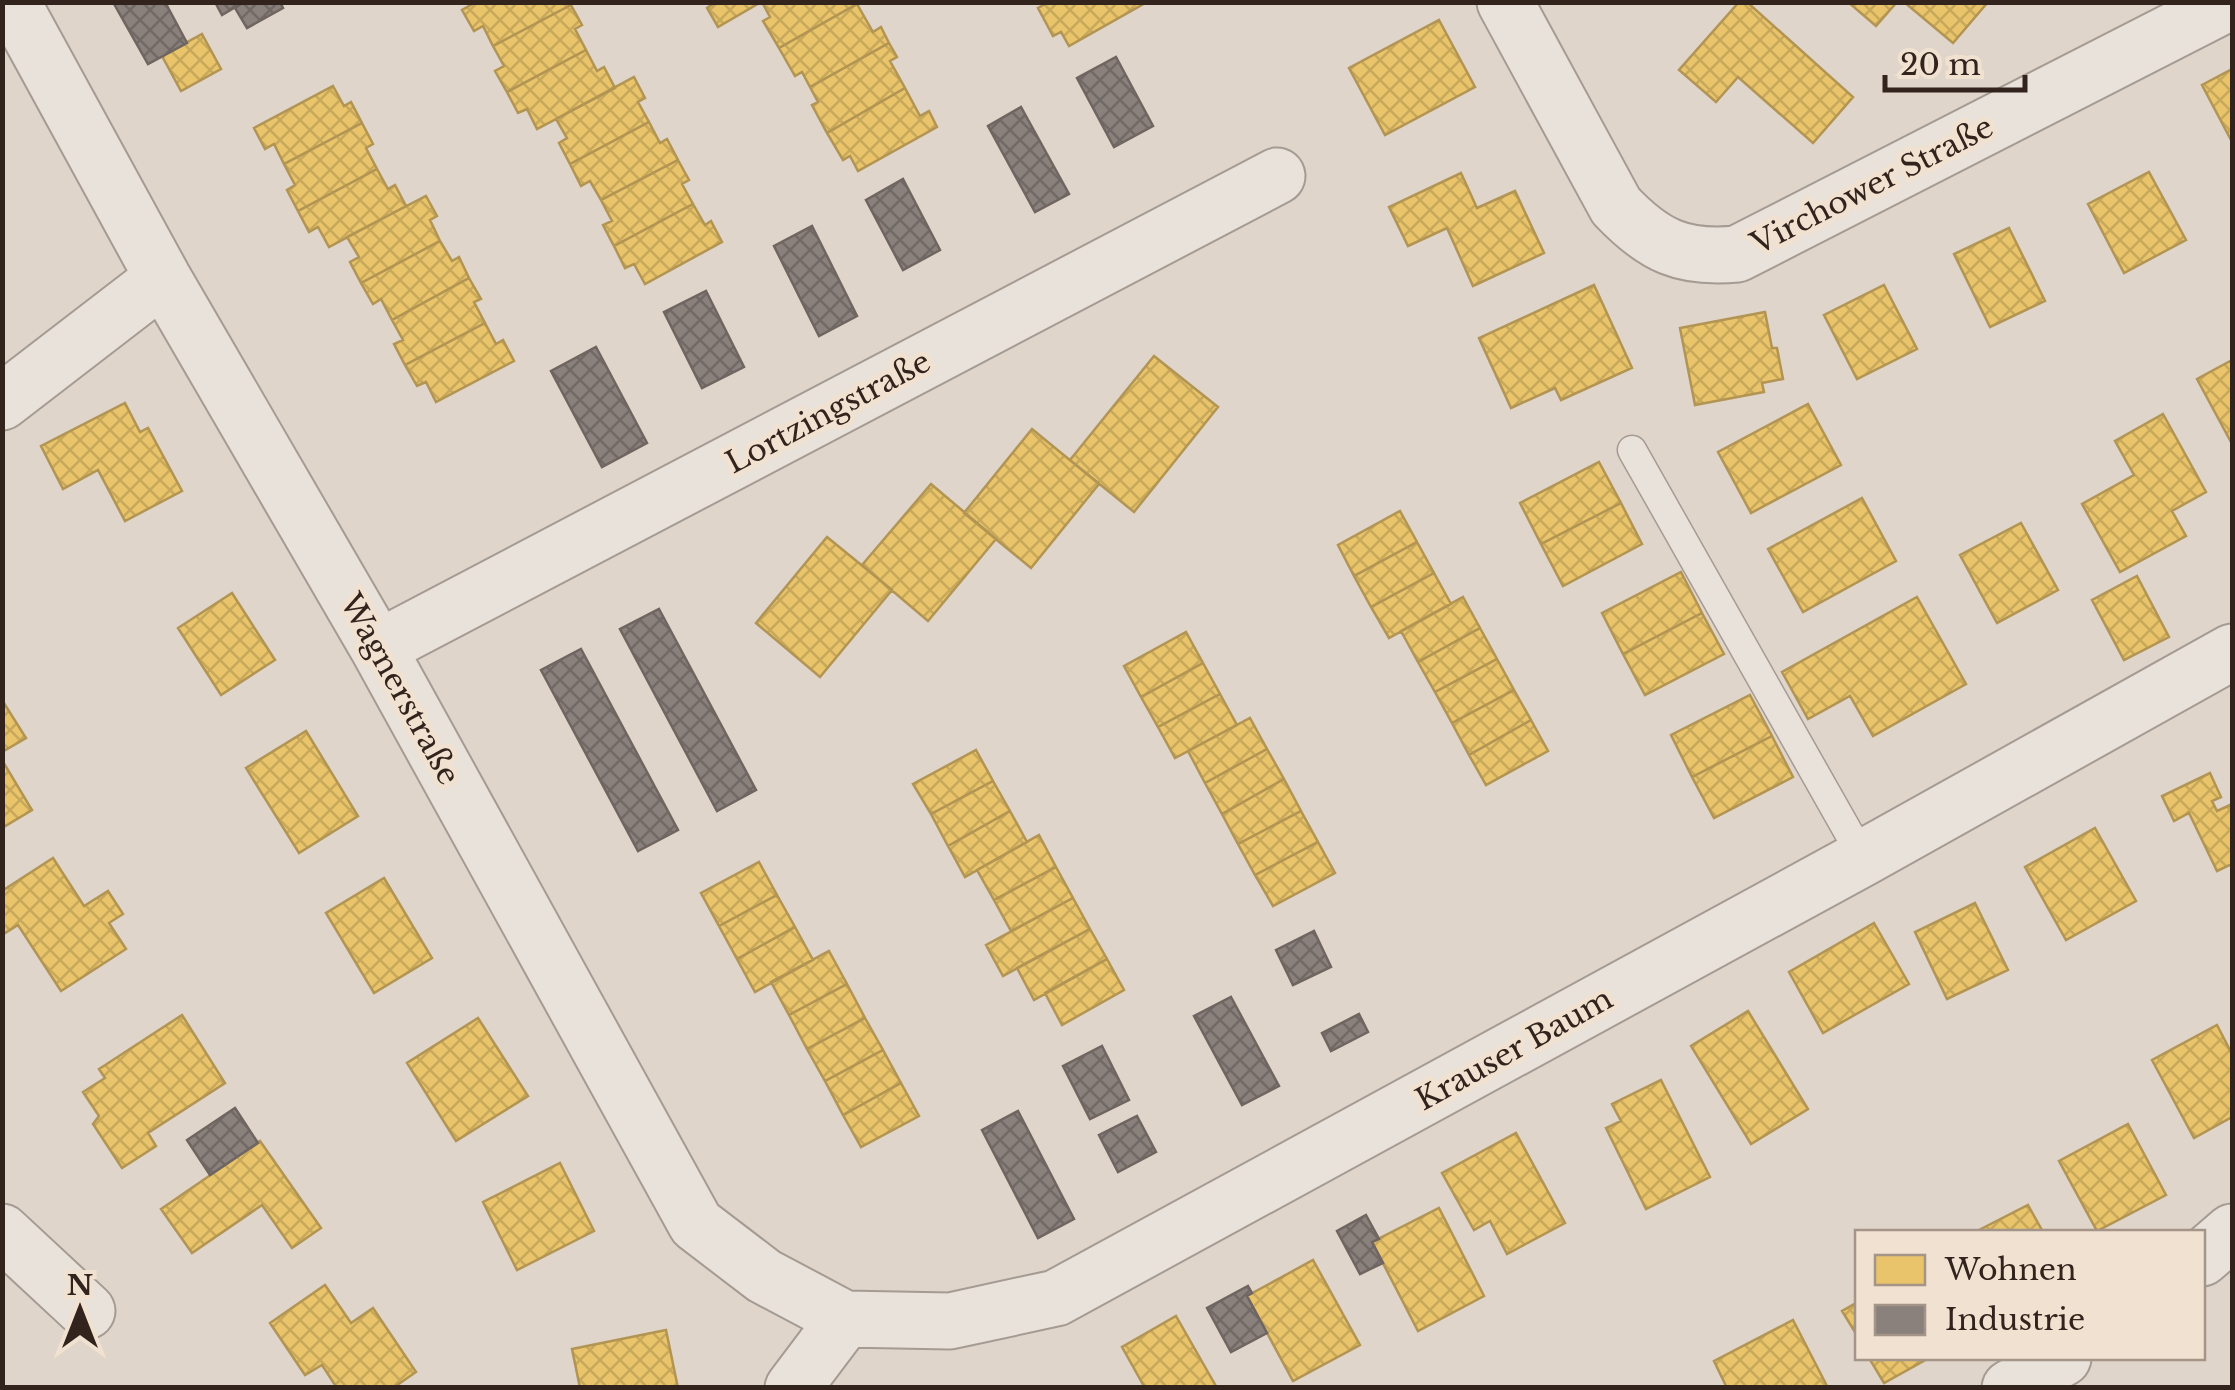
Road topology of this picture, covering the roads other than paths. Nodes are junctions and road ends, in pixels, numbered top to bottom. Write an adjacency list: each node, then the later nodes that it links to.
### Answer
1 (12, 2): 5 (street, Wagnerstraße)
2 (1505, 2): 3 (street, Virchower Straße)
3 (2230, 2)
4 (1277, 176): 8 (street, Lortzingstraße)
5 (163, 278): 6 (street); 8 (street, Wagnerstraße)
6 (2, 402)
7 (1632, 450): 10 (lane)
8 (378, 648): 15 (street, Wagnerstraße)
9 (2232, 652): 10 (street, Krauser Baum)
10 (1863, 858): 15 (street, Krauser Baum)
11 (2, 1232): 14 (street)
12 (2232, 1232): 13 (street)
13 (2205, 1255)
14 (87, 1311)
15 (845, 1320): 17 (street)
16 (2059, 1360): 18 (street)
17 (792, 1388)
18 (2010, 1388)

